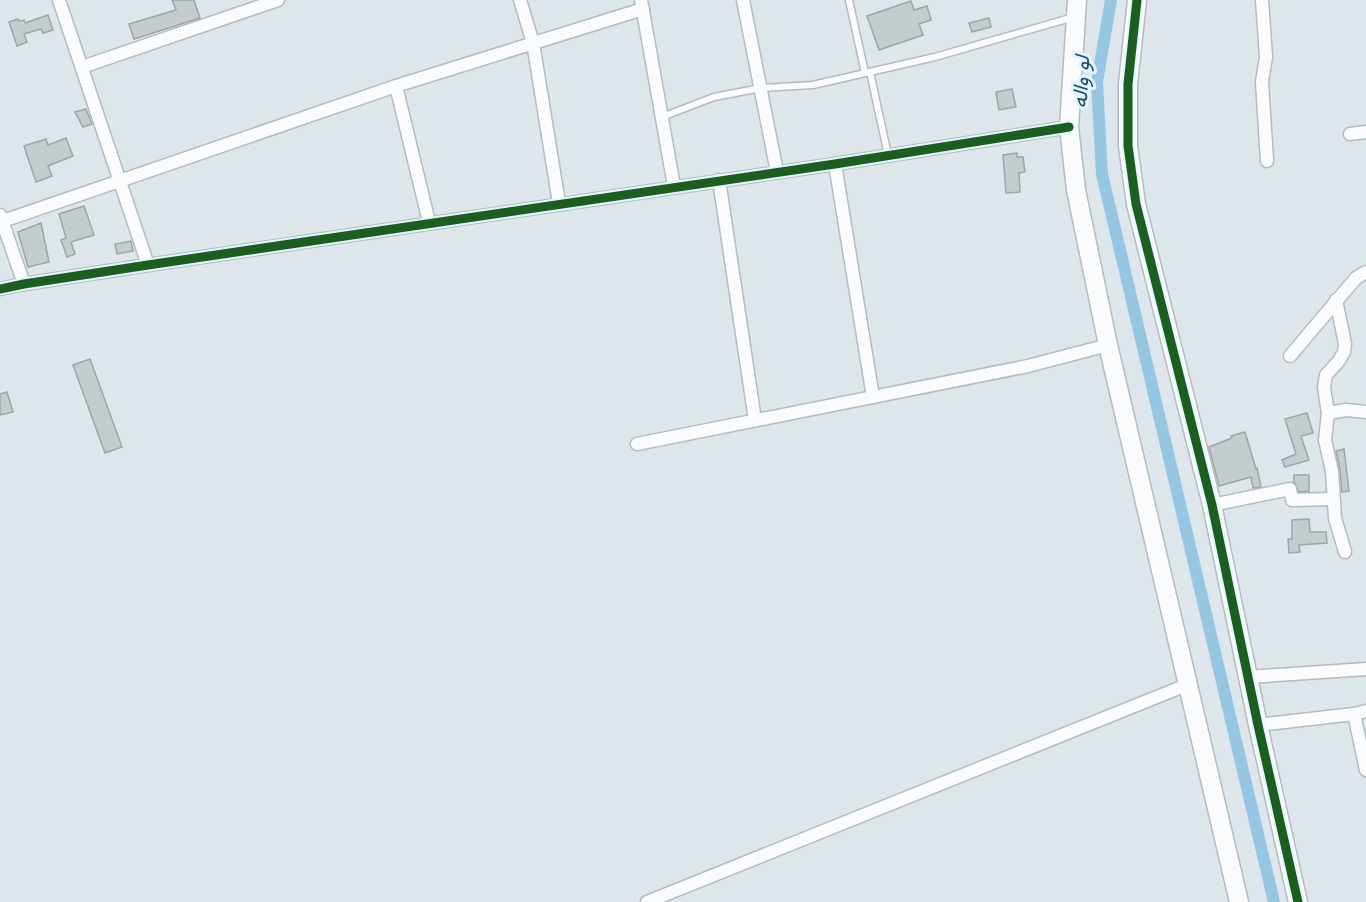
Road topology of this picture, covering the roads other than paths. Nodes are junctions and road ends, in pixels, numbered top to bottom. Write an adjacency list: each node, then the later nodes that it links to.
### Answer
1 (59, 0): 11 (street)
2 (278, 0): 11 (street)
3 (520, 0): 10 (street)
4 (743, 0): 14 (street)
5 (849, 0): 12 (lane)
6 (1137, 0): 42 (street)
7 (1262, 0): 20 (street)
8 (642, 4): 10 (street); 15 (street)
9 (1076, 8): 12 (lane); 16 (street)
10 (533, 43): 13 (street); 26 (street)
11 (82, 67): 24 (street)
12 (868, 72): 14 (lane); 19 (lane)
13 (396, 86): 24 (street); 28 (street)
14 (761, 88): 15 (lane); 22 (street)
15 (662, 117): 25 (street)
16 (1069, 126): 19 (street); 34 (street)
17 (1366, 132): 18 (street)
18 (1350, 134)
19 (888, 155): 21 (street)
20 (1267, 160)
21 (835, 164): 22 (street); 36 (street)
22 (777, 172): 23 (street)
23 (719, 180): 25 (street); 39 (street)
24 (121, 181): 27 (street); 29 (street)
25 (674, 186): 26 (street)
26 (559, 203): 28 (street)
27 (1, 219): 31 (street)
28 (429, 222): 29 (street)
29 (148, 265): 31 (street)
30 (1366, 272): 33 (street)
31 (24, 284): 32 (street)
32 (0, 289)
33 (1336, 300): 35 (street); 38 (street)
34 (1107, 345): 36 (street); 46 (street)
35 (1290, 356)
36 (873, 397): 39 (street)
37 (1366, 412): 38 (street)
38 (1328, 413): 41 (street)
39 (755, 420): 40 (street)
40 (637, 444)
41 (1333, 499): 42 (street); 43 (street)
42 (1212, 505): 45 (street)
43 (1345, 552)
44 (1366, 669): 45 (street)
45 (1248, 677): 48 (street)
46 (1188, 684): 50 (street); 51 (street)
47 (1360, 713): 48 (street); 49 (street)
48 (1258, 725): 52 (street)
49 (1366, 770)
50 (647, 902)
51 (1239, 902)
52 (1298, 902)

